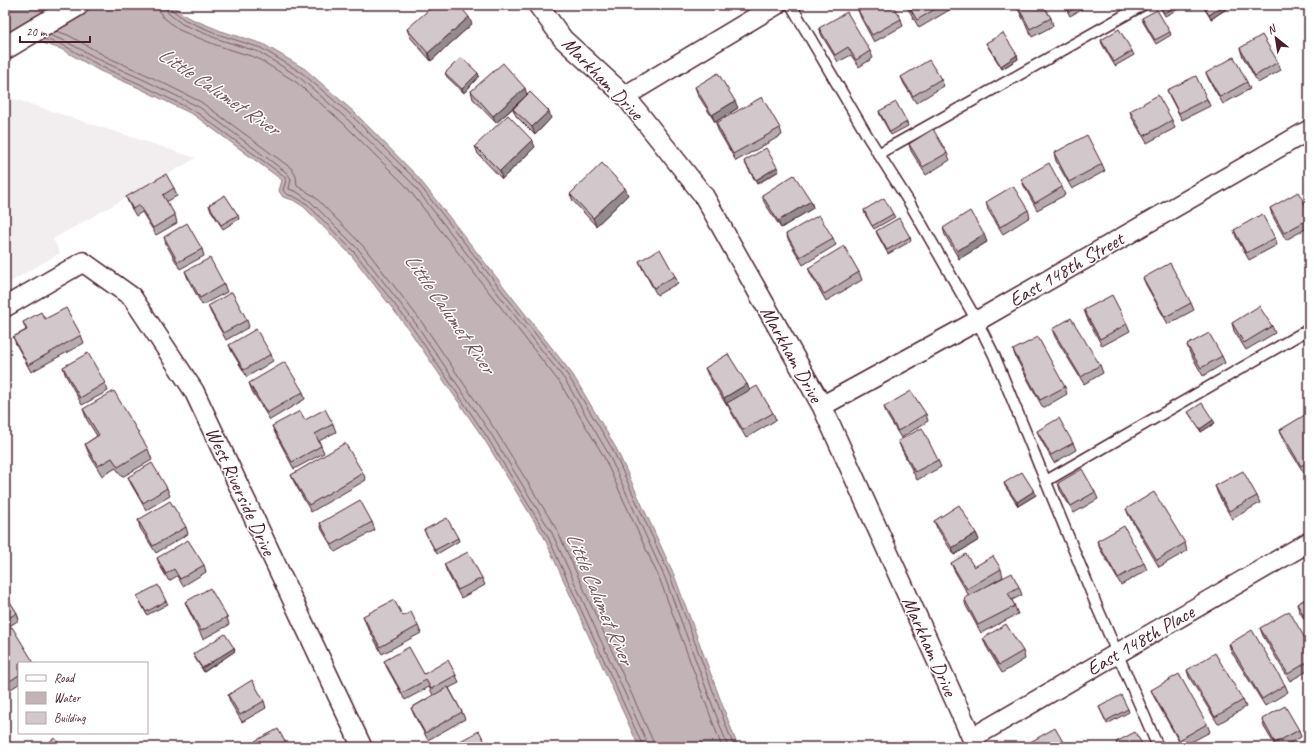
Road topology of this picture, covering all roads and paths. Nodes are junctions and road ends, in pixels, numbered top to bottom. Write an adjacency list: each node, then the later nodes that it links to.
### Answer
1 (77, 5): 6 (main road)
2 (538, 5): 7 (street, Markham Drive)
3 (776, 5): 7 (street)
4 (791, 5): 9 (lane)
5 (1143, 5): 9 (lane)
6 (5, 48)
7 (625, 96): 13 (street, Markham Drive)
8 (1309, 130): 11 (street, East 148th Street)
9 (878, 154): 11 (lane)
10 (5, 307): 19 (street, West Riverside Drive)
11 (977, 320): 13 (street, East 148th Street); 14 (lane)
12 (1309, 329): 14 (lane)
13 (822, 406): 17 (street, Markham Drive)
14 (1046, 481): 16 (lane)
15 (1309, 542): 16 (street, East 148th Place)
16 (1117, 654): 17 (street, East 148th Place); 20 (lane)
17 (974, 742)
18 (1309, 745): 21 (lane)
19 (362, 747)
20 (1158, 747)
21 (1306, 747)

